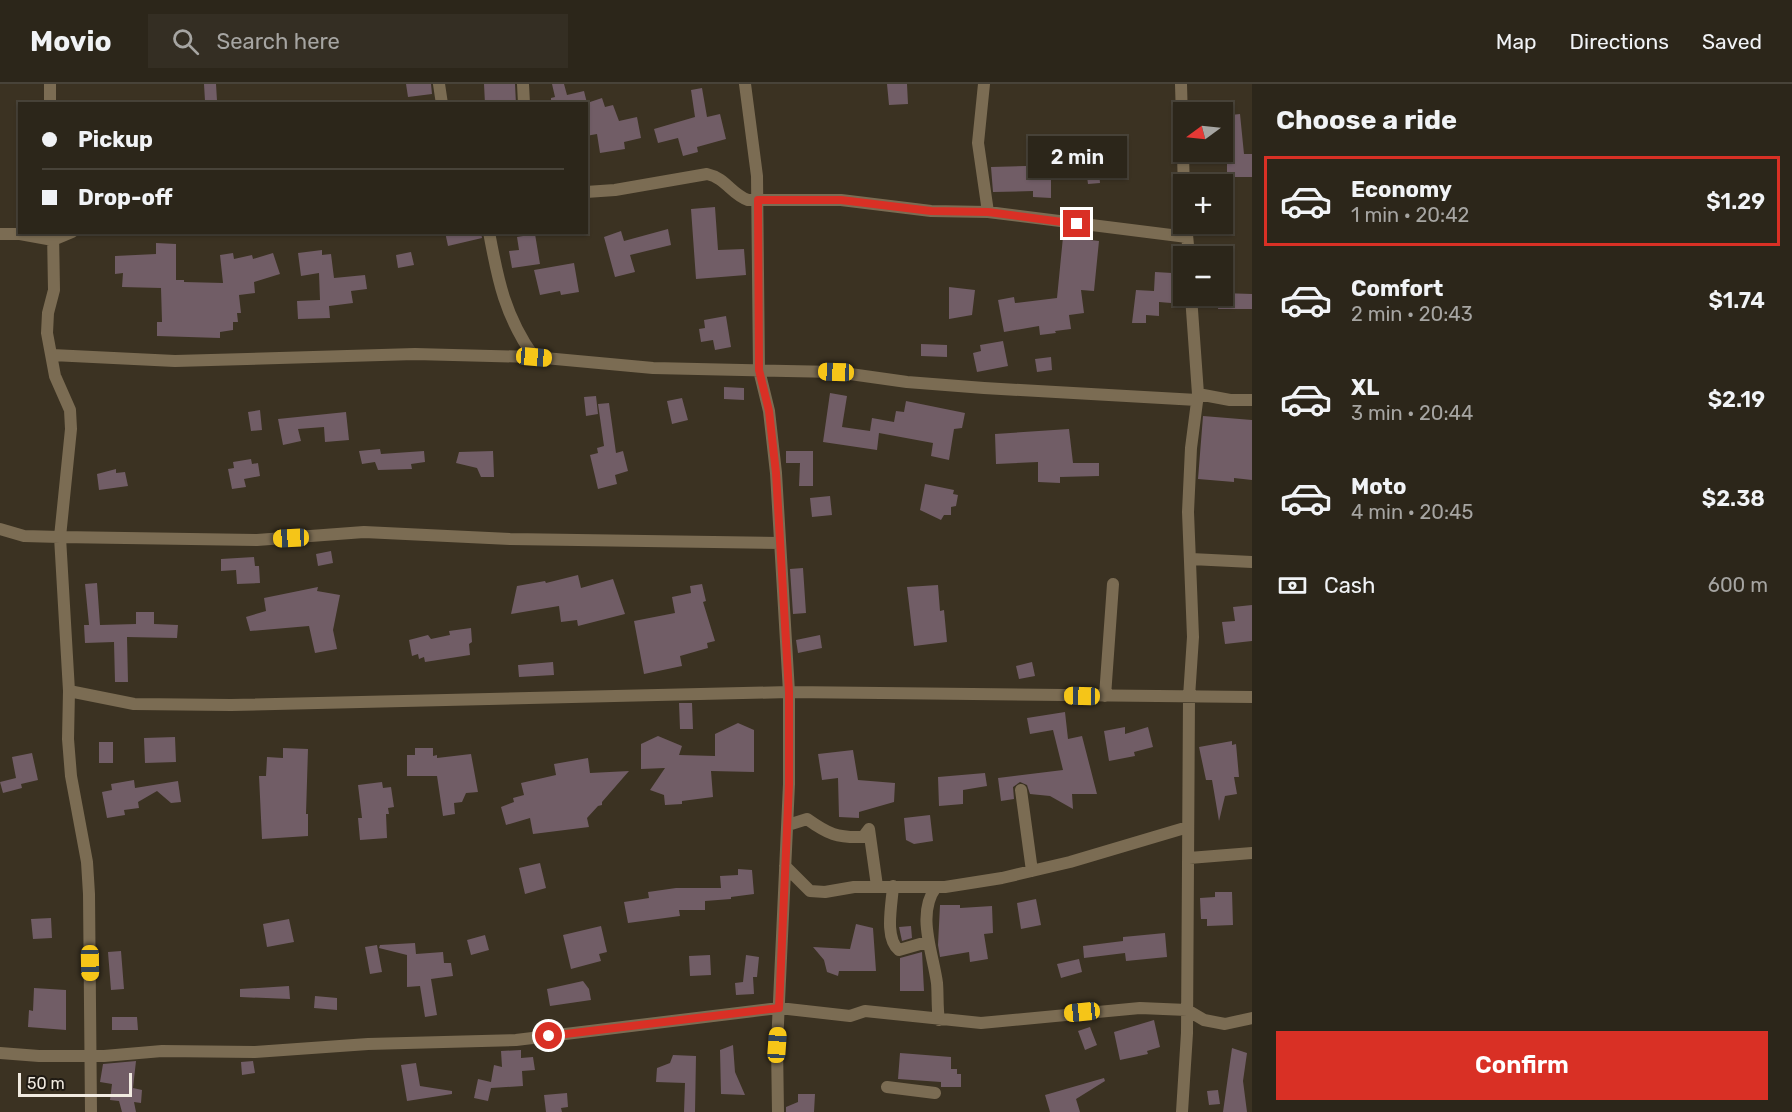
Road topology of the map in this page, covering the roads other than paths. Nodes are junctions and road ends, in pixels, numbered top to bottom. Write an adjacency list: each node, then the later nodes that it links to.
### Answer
1 (50, 84): 7 (street)
2 (439, 84): 8 (street)
3 (523, 84): 9 (street)
4 (745, 84): 12 (street)
5 (984, 84): 13 (street)
6 (1181, 84): 10 (street)
7 (51, 102)
8 (442, 102)
9 (524, 102)
10 (1184, 174)
11 (588, 192): 12 (street)
12 (758, 200): 13 (street); 23 (street)
13 (988, 212): 18 (street)
14 (0, 234): 17 (street)
15 (489, 234): 22 (street)
16 (1187, 234): 18 (street)
17 (53, 236): 21 (street)
18 (1187, 237): 19 (street)
19 (1188, 246)
20 (1192, 306): 24 (street)
21 (52, 355): 22 (street); 27 (street)
22 (534, 357): 23 (street)
23 (759, 370): 24 (street); 28 (street)
24 (1198, 397): 25 (street); 29 (street)
25 (1252, 400)
26 (0, 529): 27 (street)
27 (60, 537): 28 (street); 32 (street)
28 (780, 543): 33 (street)
29 (1191, 559): 30 (street); 36 (street)
30 (1252, 562)
31 (1113, 584): 34 (street)
32 (69, 691): 33 (street); 53 (street)
33 (789, 692): 34 (street); 38 (street)
34 (1105, 696): 36 (street)
35 (1252, 697): 36 (street)
36 (1189, 698): 39 (street)
37 (1021, 790): 43 (street)
38 (788, 825): 42 (street); 44 (street)
39 (1188, 827): 41 (street); 43 (street)
40 (1252, 853): 41 (street)
41 (1190, 858): 49 (street)
42 (785, 866): 44 (street); 48 (street)
43 (1032, 871): 46 (street)
44 (877, 886): 45 (street)
45 (893, 886): 46 (street); 47 (street)
46 (936, 887): 47 (street)
47 (927, 942): 51 (street)
48 (779, 1008): 51 (street); 53 (street); 57 (street)
49 (1186, 1010): 50 (street); 51 (street); 58 (street)
50 (1252, 1018)
51 (939, 1020)
52 (0, 1053): 53 (street)
53 (92, 1055): 56 (street)
54 (887, 1087): 55 (street)
55 (935, 1093)
56 (91, 1112)
57 (778, 1112)
58 (1182, 1112)

